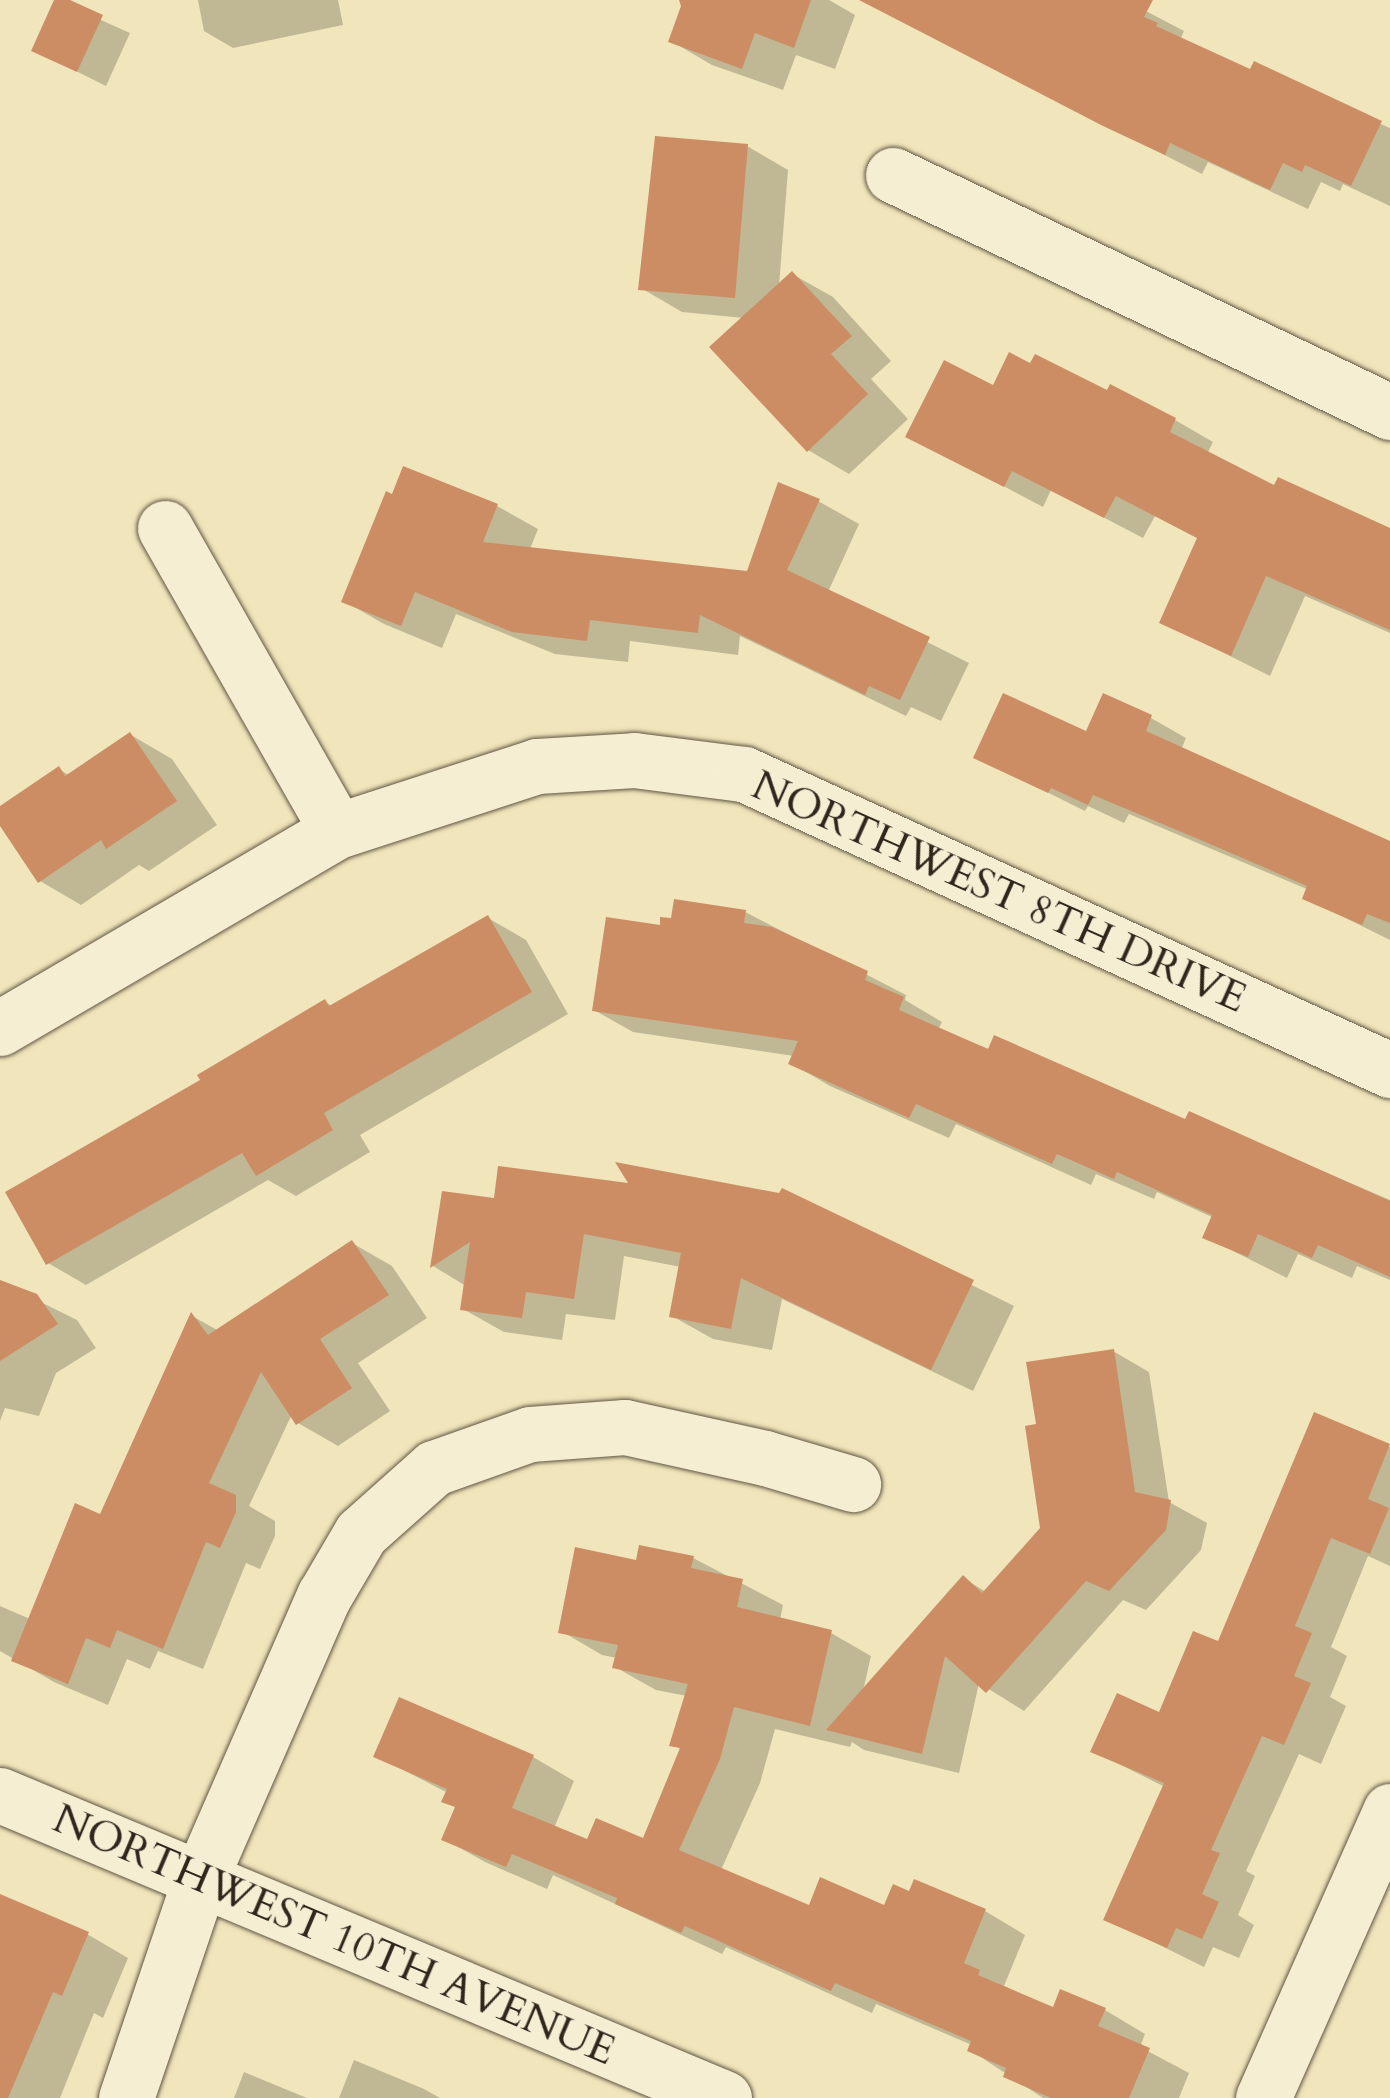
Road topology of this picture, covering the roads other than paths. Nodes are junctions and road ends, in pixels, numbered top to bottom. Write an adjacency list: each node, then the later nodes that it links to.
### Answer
1 (894, 175): 2 (street)
2 (1390, 412)
3 (165, 528): 4 (street)
4 (337, 832): 5 (street, NORTHWEST 8TH DRIVE); 6 (street, NORTHWEST 8TH DRIVE)
5 (0, 1028)
6 (1390, 1070)
7 (853, 1484): 10 (street)
8 (0, 1795): 10 (street, NORTHWEST 10TH AVENUE)
9 (1390, 1810): 13 (street)
10 (201, 1877): 11 (street); 12 (street, NORTHWEST 10TH AVENUE)
11 (126, 2098)
12 (724, 2098)
13 (1263, 2098)

